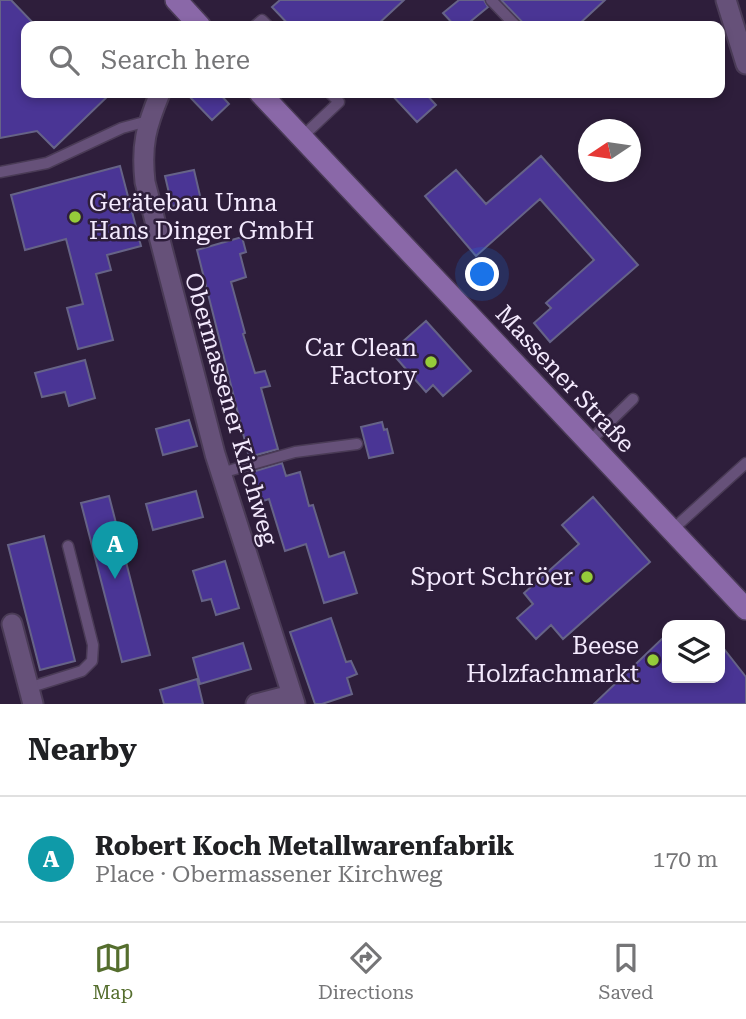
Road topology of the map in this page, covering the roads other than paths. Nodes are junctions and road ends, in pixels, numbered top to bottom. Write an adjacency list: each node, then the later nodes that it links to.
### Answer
1 (176, 0): 4 (main road)
2 (491, 0): 5 (lane)
3 (726, 0): 6 (street)
4 (195, 21)
5 (511, 21)
6 (746, 64)
7 (158, 98): 10 (street, Obermassener Kirchweg)
8 (265, 98): 11 (main road, Massener Straße)
9 (334, 98): 11 (lane)
10 (148, 121): 12 (lane); 17 (street, Obermassener Kirchweg)
11 (301, 137): 14 (main road, Massener Straße)
12 (0, 172)
13 (633, 399): 14 (lane)
14 (588, 442): 18 (main road, Massener Straße)
15 (357, 444): 17 (lane)
16 (746, 463): 18 (lane)
17 (221, 473): 23 (street, Obermassener Kirchweg)
18 (672, 530): 20 (main road, Massener Straße)
19 (68, 546): 22 (lane)
20 (746, 609)
21 (12, 624): 22 (street)
22 (31, 696)
23 (293, 699): 24 (street, Obermassener Kirchweg)
24 (256, 704)

